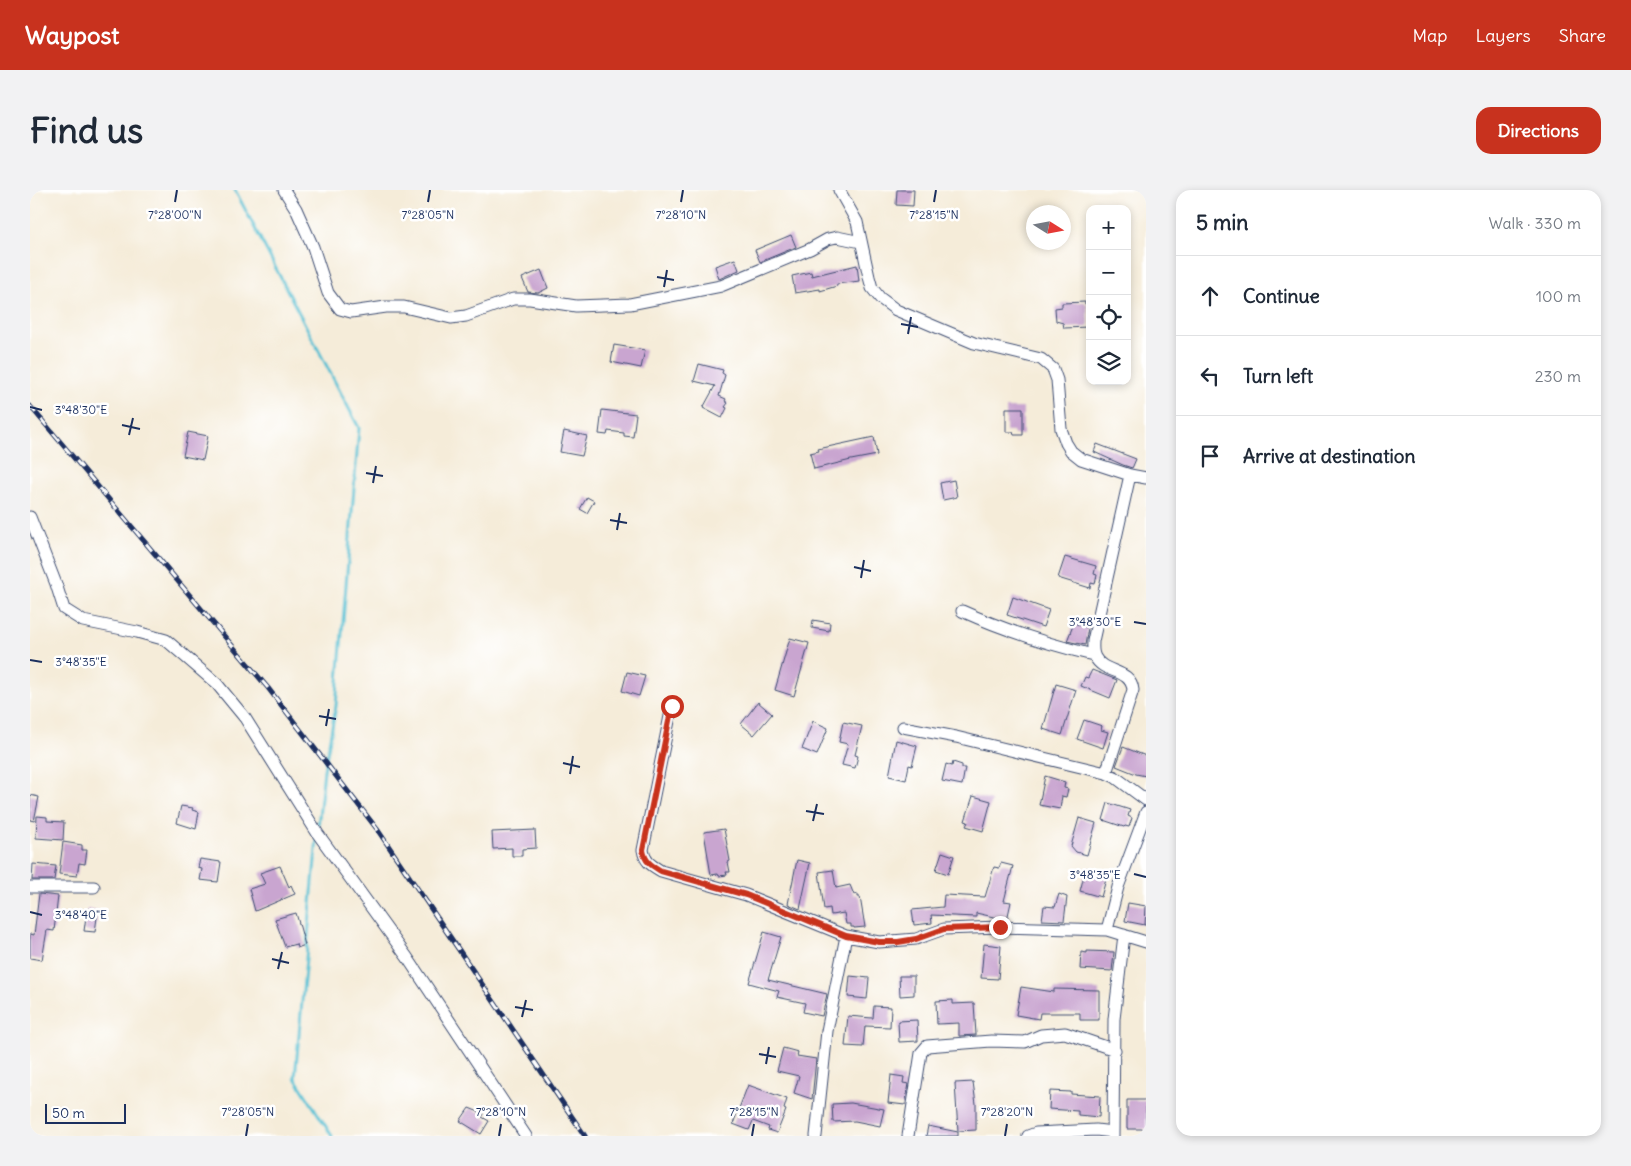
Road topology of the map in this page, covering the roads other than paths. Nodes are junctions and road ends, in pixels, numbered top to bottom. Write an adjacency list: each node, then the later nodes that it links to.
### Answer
1 (284, 190): 3 (street)
2 (839, 190): 3 (street)
3 (861, 242): 4 (street)
4 (1130, 475): 5 (street); 8 (street)
5 (1146, 478)
6 (30, 517): 22 (street)
7 (962, 611): 8 (street)
8 (1093, 655): 11 (street)
9 (672, 706): 18 (street)
10 (903, 727): 11 (street)
11 (1106, 773): 12 (street)
12 (1146, 800)
13 (1146, 812): 16 (street)
14 (30, 887): 15 (street)
15 (94, 888)
16 (1107, 930): 17 (street); 18 (street)
17 (1124, 935): 19 (street); 20 (street)
18 (846, 936): 23 (street)
19 (1146, 942)
20 (1115, 1050): 21 (street); 24 (street)
21 (1113, 1134): 25 (street)
22 (526, 1136)
23 (816, 1136)
24 (908, 1136)
25 (1028, 1136)

